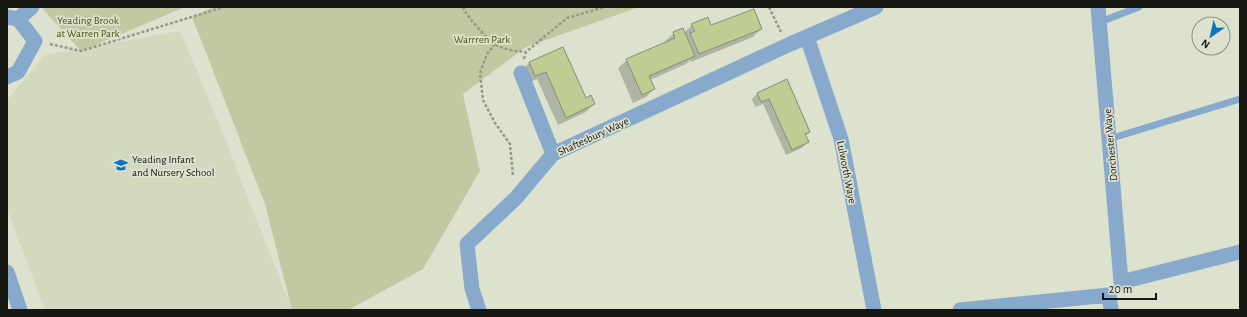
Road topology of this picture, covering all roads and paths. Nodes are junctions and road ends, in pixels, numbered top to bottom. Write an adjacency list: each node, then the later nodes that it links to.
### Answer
1 (32, 7): 9 (street)
2 (224, 7): 12 (path)
3 (463, 7): 13 (path)
4 (605, 7): 15 (path)
5 (769, 7): 14 (path)
6 (876, 7): 11 (street, Shaftesbury Waye)
7 (1098, 7): 10 (street, Dorchester Waye)
8 (1139, 7): 10 (lane)
9 (13, 18): 12 (street)
10 (1100, 22): 19 (street, Dorchester Waye)
11 (807, 37): 14 (street, Shaftesbury Waye); 27 (street, Lulworth Waye)
12 (35, 41): 17 (street)
13 (495, 44): 15 (path); 21 (path)
14 (788, 45): 20 (street, Shaftesbury Waye)
15 (526, 52): 16 (path)
16 (521, 73): 20 (street)
17 (7, 77)
18 (1240, 99): 19 (lane)
19 (1109, 140): 22 (street, Dorchester Waye)
20 (553, 154): 21 (street, Shaftesbury Waye)
21 (516, 198): 26 (street, Shaftesbury Waye)
22 (1240, 252)
23 (7, 272): 25 (street)
24 (1110, 303): 28 (street)
25 (20, 310)
26 (479, 310)
27 (874, 310)
28 (960, 310)

